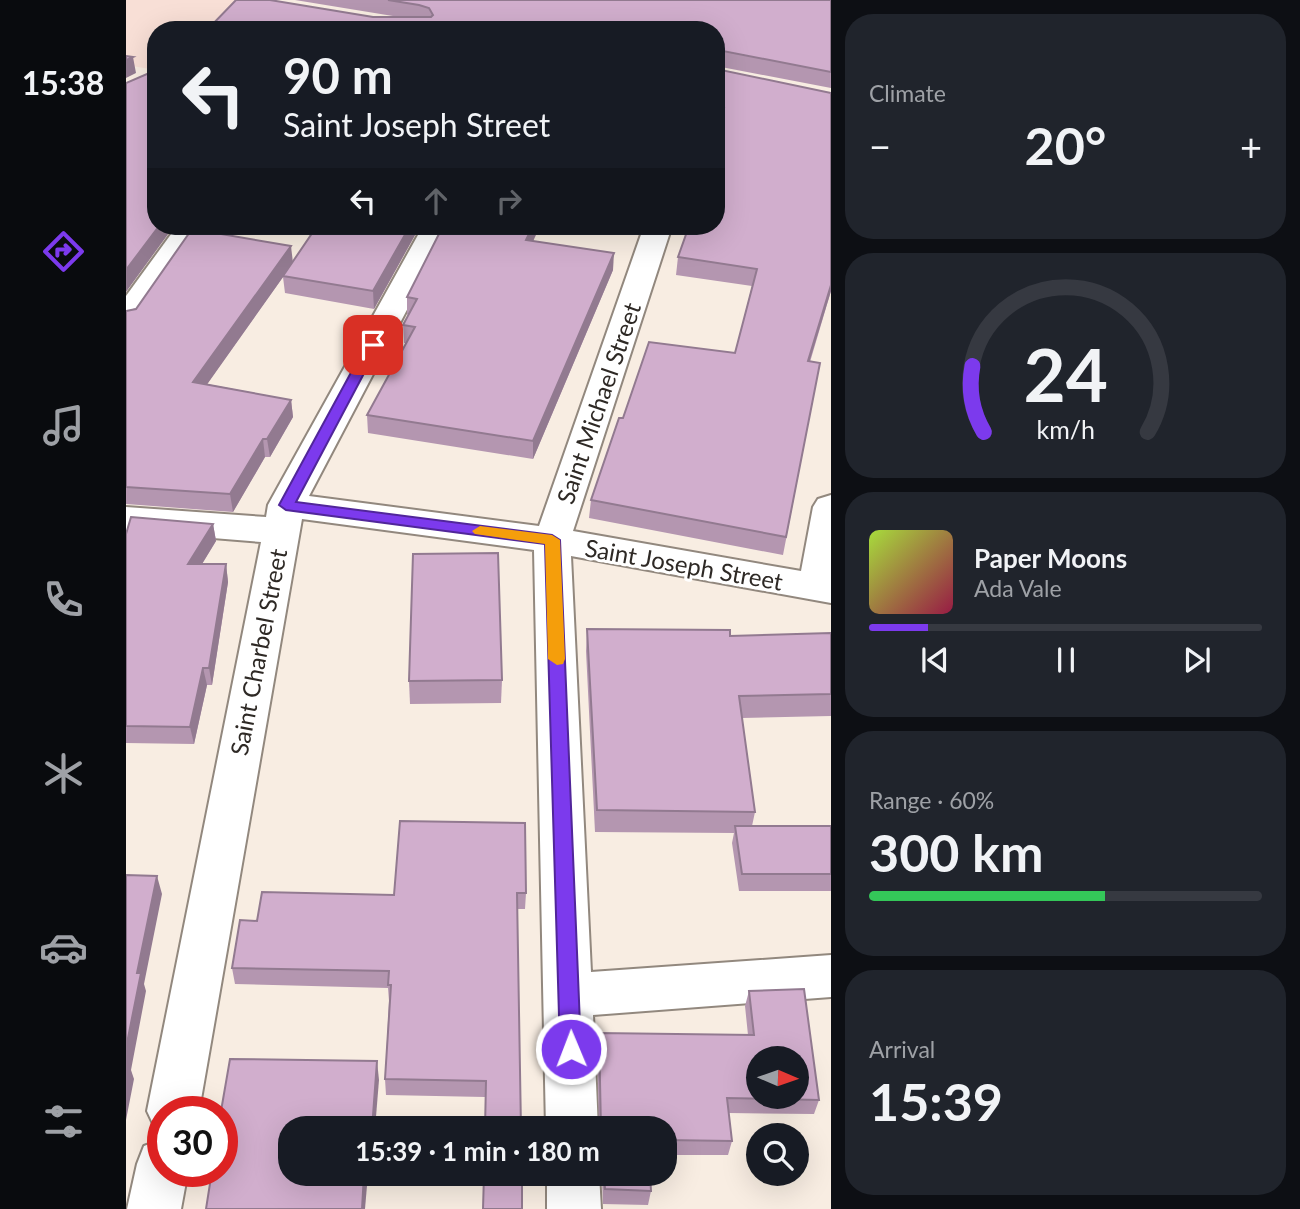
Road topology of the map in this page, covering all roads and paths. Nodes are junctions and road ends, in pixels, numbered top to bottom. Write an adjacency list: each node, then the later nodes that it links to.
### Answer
1 (186, 235): 4 (street)
2 (432, 235): 6 (street, Saint Charbel Street)
3 (655, 235): 8 (street, Saint Michael Street)
4 (126, 318)
5 (831, 507): 9 (street)
6 (283, 518): 7 (street, Saint Joseph Street); 8 (street, Saint Joseph Street); 12 (street, Saint Charbel Street)
7 (126, 519)
8 (552, 540): 9 (street, Saint Joseph Street); 11 (street, Saint Michael Street)
9 (824, 589)
10 (831, 976): 11 (street)
11 (569, 995): 13 (street, Saint Michael Street)
12 (176, 1096)
13 (572, 1116)
14 (573, 1186): 17 (street)
15 (158, 1187): 16 (street)
16 (154, 1209)
17 (574, 1209)

